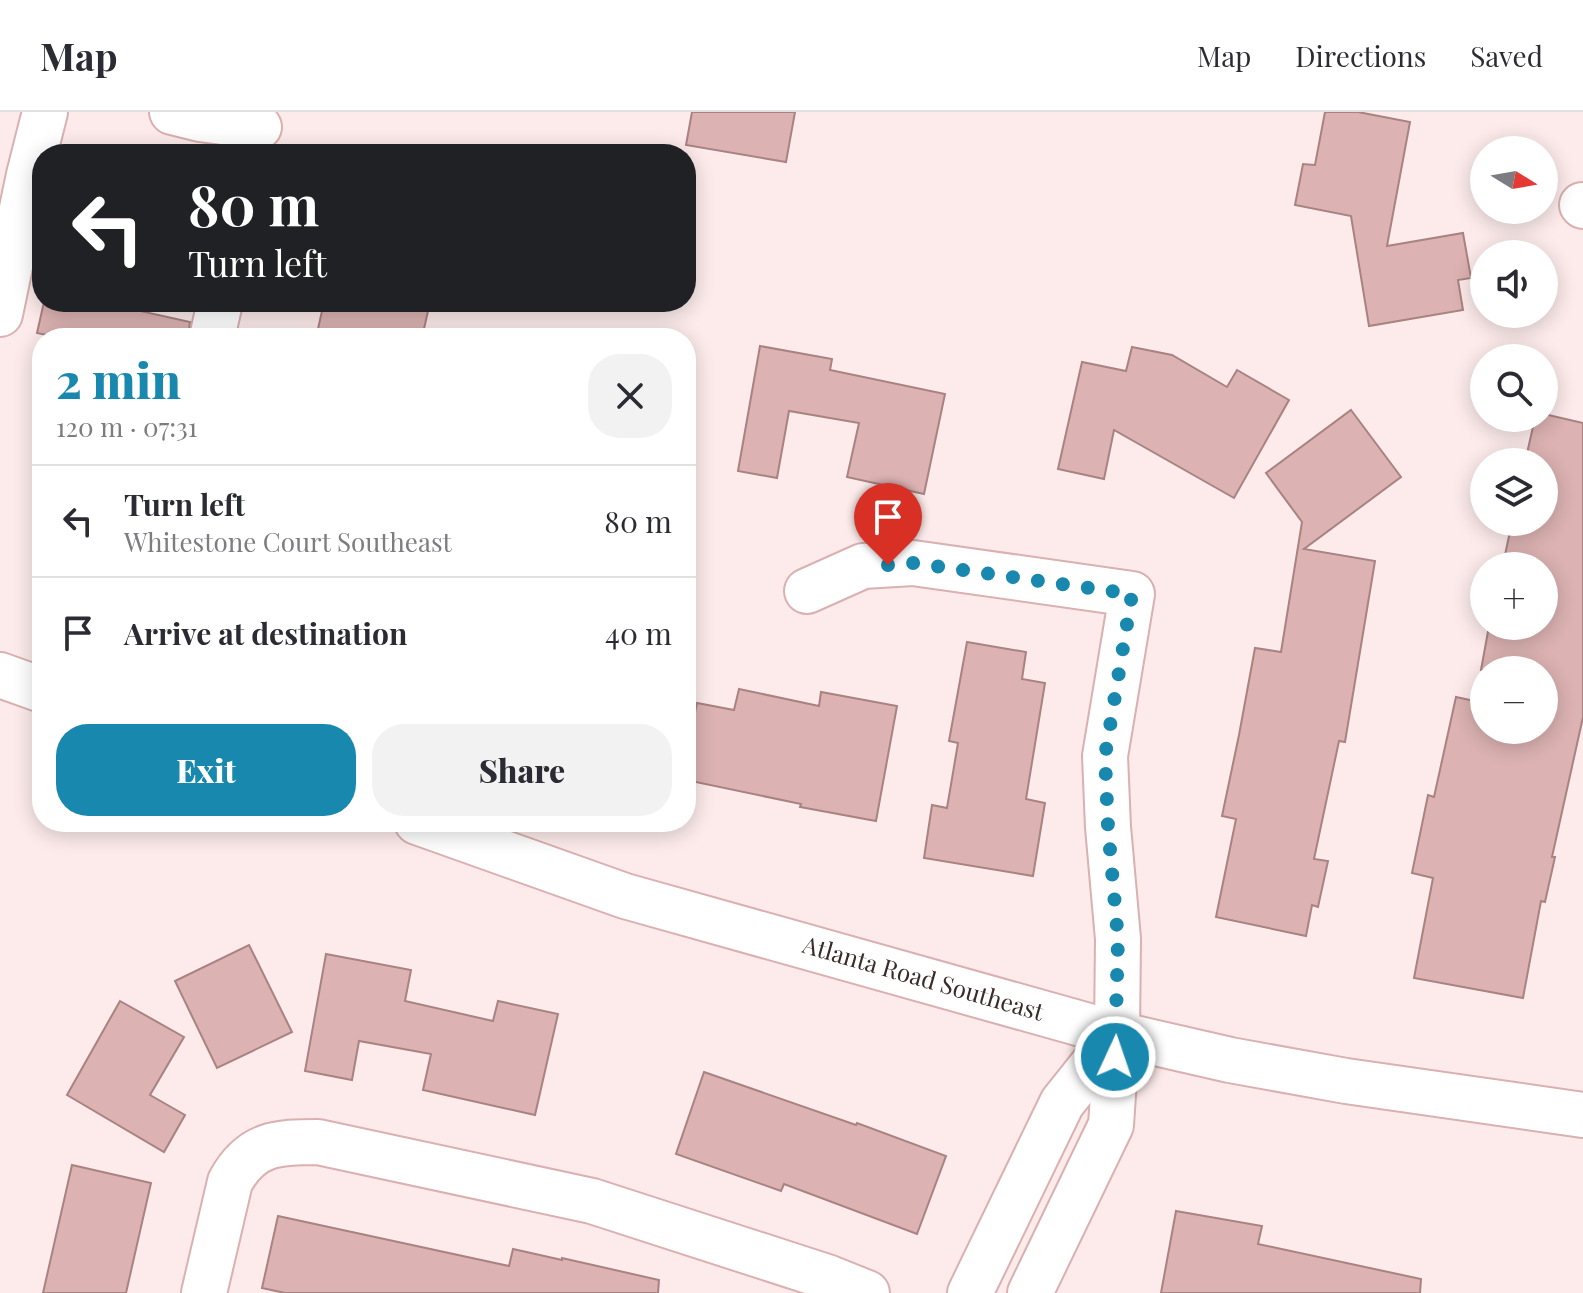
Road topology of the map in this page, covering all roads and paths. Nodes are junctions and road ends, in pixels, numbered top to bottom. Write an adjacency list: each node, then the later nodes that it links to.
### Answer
1 (45, 112): 4 (street)
2 (172, 112): 3 (street)
3 (258, 131)
4 (37, 144)
5 (32, 163): 6 (street)
6 (0, 314)
7 (807, 591): 11 (street)
8 (0, 675): 9 (street)
9 (32, 686)
10 (445, 832): 11 (street, Atlanta Road Southeast)
11 (1117, 1034): 12 (street, Atlanta Road Southeast); 15 (street); 16 (street)
12 (1583, 1115)
13 (204, 1293): 14 (street)
14 (867, 1293)
15 (970, 1293)
16 (1030, 1293)

